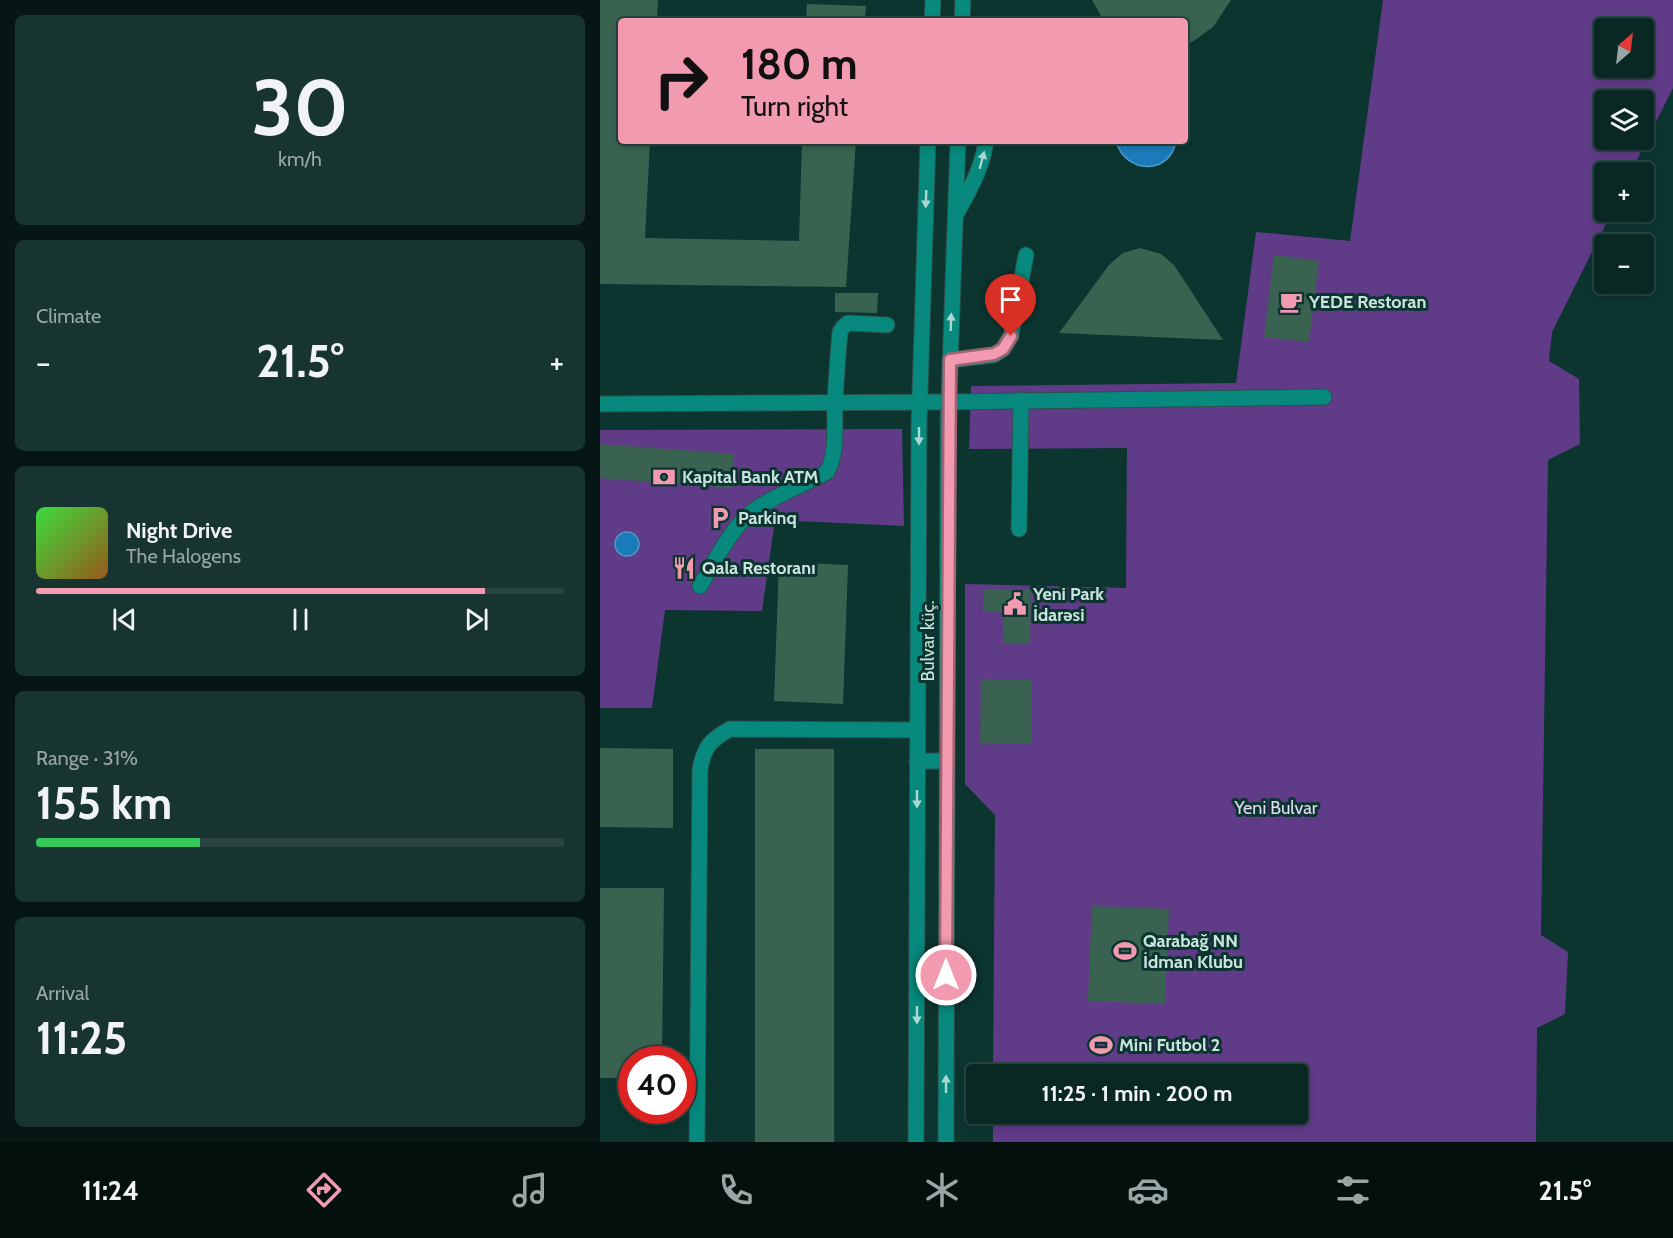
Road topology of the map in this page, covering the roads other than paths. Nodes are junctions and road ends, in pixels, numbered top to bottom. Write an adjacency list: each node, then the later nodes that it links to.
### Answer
1 (933, 0): 3 (street)
2 (963, 0): 4 (street)
3 (932, 18)
4 (962, 18)
5 (928, 144): 15 (street, Bulvar küç., one-way to 15)
6 (958, 144): 8 (street, Bulvar küç.)
7 (986, 144): 8 (street, one-way to 7)
8 (955, 216): 11 (street, Bulvar küç., one-way to 8)
9 (1026, 255): 11 (street)
10 (887, 325): 14 (street)
11 (950, 360): 16 (street, Bulvar küç.)
12 (1324, 397): 13 (street)
13 (1021, 400): 16 (street); 18 (street)
14 (835, 402): 15 (street); 17 (street); 19 (street)
15 (919, 402): 16 (street); 20 (street, Bulvar küç., one-way to 20)
16 (949, 402): 22 (street, Bulvar küç.)
17 (600, 404)
18 (1019, 529)
19 (700, 586)
20 (917, 730): 21 (street, Bulvar küç.); 23 (street)
21 (917, 761): 22 (street); 24 (street, Bulvar küç., one-way to 24)
22 (947, 761): 25 (street, Bulvar küç., one-way to 22)
23 (697, 1142)
24 (916, 1142)
25 (946, 1142)

